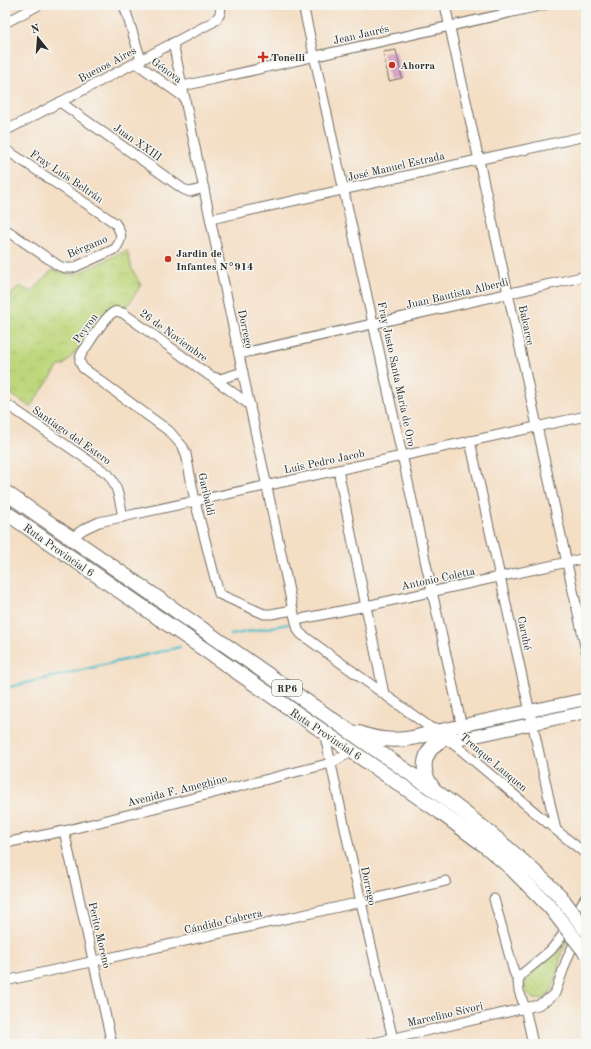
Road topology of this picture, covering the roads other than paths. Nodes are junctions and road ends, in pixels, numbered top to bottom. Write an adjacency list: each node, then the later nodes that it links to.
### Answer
1 (39, 5): 9 (street)
2 (124, 5): 13 (street)
3 (220, 5): 11 (street, Buenos Aires)
4 (304, 5): 12 (street, Fray Justo Santa María de Oro)
5 (445, 5): 10 (street, Balcarce)
6 (544, 5): 10 (street, Jean Jaurés)
7 (585, 5): 8 (street)
8 (586, 9)
9 (5, 23)
10 (449, 26): 12 (street, Jean Jaurés); 20 (street, Balcarce)
11 (173, 43): 13 (street, Buenos Aires); 14 (street, Dorrego)
12 (315, 56): 14 (street, Jean Jaurés); 22 (street, Fray Justo Santa María de Oro)
13 (138, 61): 15 (street, Génova); 16 (street, Buenos Aires)
14 (182, 86): 15 (street, Dorrego)
15 (185, 98): 21 (street, Dorrego)
16 (60, 102): 17 (street, Buenos Aires); 21 (street, Juan XXIII)
17 (5, 131)
18 (586, 136): 20 (street, José Manuel Estrada)
19 (5, 149): 24 (street, Fray Luis Beltrán)
20 (479, 160): 22 (street, José Manuel Estrada); 27 (street, Balcarce)
21 (204, 188): 23 (street, Dorrego)
22 (344, 190): 23 (street, José Manuel Estrada); 29 (street, Fray Justo Santa María de Oro)
23 (211, 219): 30 (street, Dorrego)
24 (115, 223): 25 (street, Bérgamo)
25 (5, 229)
26 (586, 276): 27 (street, Juan Bautista Alberdi)
27 (508, 294): 29 (street, Juan Bautista Alberdi); 37 (street, Balcarce)
28 (123, 313): 31 (street, Peyron); 33 (street, 26 de Noviembre)
29 (373, 324): 30 (street, Juan Bautista Alberdi); 39 (street, Fray Justo Santa María de Oro)
30 (239, 354): 32 (street, Dorrego)
31 (83, 368): 43 (street, Garibaldi)
32 (243, 372): 33 (street, 26 de Noviembre); 35 (street, Dorrego)
33 (210, 376): 35 (street, 26 de Noviembre)
34 (5, 403): 45 (street, Santiago del Estero)
35 (250, 405): 41 (street, Dorrego)
36 (586, 416): 37 (street, Luis Pedro Jacob)
37 (537, 426): 38 (street, Luis Pedro Jacob); 48 (street, Balcarce)
38 (470, 441): 39 (street, Luis Pedro Jacob); 49 (street, Caruhé)
39 (402, 456): 40 (street, Luis Pedro Jacob); 50 (street, Fray Justo Santa María de Oro)
40 (338, 470): 41 (street, Luis Pedro Jacob); 51 (street)
41 (268, 485): 43 (street, Luis Pedro Jacob); 52 (street, Dorrego)
42 (5, 492): 46 (highway, Ruta Provincial 6 / RP6)
43 (195, 501): 45 (street, Luis Pedro Jacob); 52 (street, Garibaldi)
44 (5, 512): 61 (highway, Ruta Provincial 6 / RP6)
45 (123, 517): 46 (street, Luis Pedro Jacob)
46 (70, 538): 60 (highway, Ruta Provincial 6 / RP6)
47 (586, 558): 48 (street, Antonio Coletta)
48 (567, 562): 49 (street, Antonio Coletta); 54 (street, Balcarce)
49 (500, 577): 50 (street, Antonio Coletta); 58 (street, Caruhé)
50 (432, 592): 51 (street, Antonio Coletta); 59 (street, Fray Justo Santa María de Oro)
51 (366, 606): 53 (street, Antonio Coletta); 55 (street)
52 (293, 610): 53 (street, Dorrego)
53 (296, 620): 55 (street)
54 (586, 650)
55 (384, 694): 62 (street)
56 (586, 699): 58 (main road)
57 (586, 712): 58 (main road)
58 (531, 718): 59 (main road); 63 (main road); 67 (street, Caruhé)
59 (462, 727): 62 (main road); 63 (street, Fray Justo Santa María de Oro)
60 (346, 728): 62 (highway); 66 (highway, Ruta Provincial 6 / RP6)
61 (324, 732): 64 (highway, Ruta Provincial 6 / RP6); 65 (street, Dorrego)
62 (441, 735): 63 (main road); 66 (highway)
63 (461, 744): 67 (street, Trenque Lauquen)
64 (352, 751): 65 (street, Avenida F. Ameghino); 77 (highway, Ruta Provincial 6 / RP6, bridge)
65 (331, 763): 68 (street, Avenida F. Ameghino); 74 (street, Dorrego)
66 (434, 790): 76 (highway, Ruta Provincial 6 / RP6, bridge)
67 (556, 830): 70 (street, Trenque Lauquen)
68 (64, 831): 69 (street, Avenida F. Ameghino); 78 (street, Perito Moreno)
69 (5, 843)
70 (586, 854)
71 (446, 881): 74 (street, Cándido Cabrera)
72 (586, 897): 80 (street)
73 (494, 899): 80 (street)
74 (361, 902): 78 (street, Cándido Cabrera); 82 (street, Dorrego)
75 (586, 923): 81 (street, Marcelino Sívori)
76 (586, 930)
77 (586, 953)
78 (94, 962): 79 (street, Cándido Cabrera); 83 (street, Perito Moreno)
79 (5, 981)
80 (518, 982): 81 (street)
81 (526, 1008): 82 (street, Marcelino Sívori); 85 (street)
82 (393, 1042): 84 (street, Marcelino Sívori)
83 (112, 1044)
84 (369, 1044)
85 (533, 1044)

